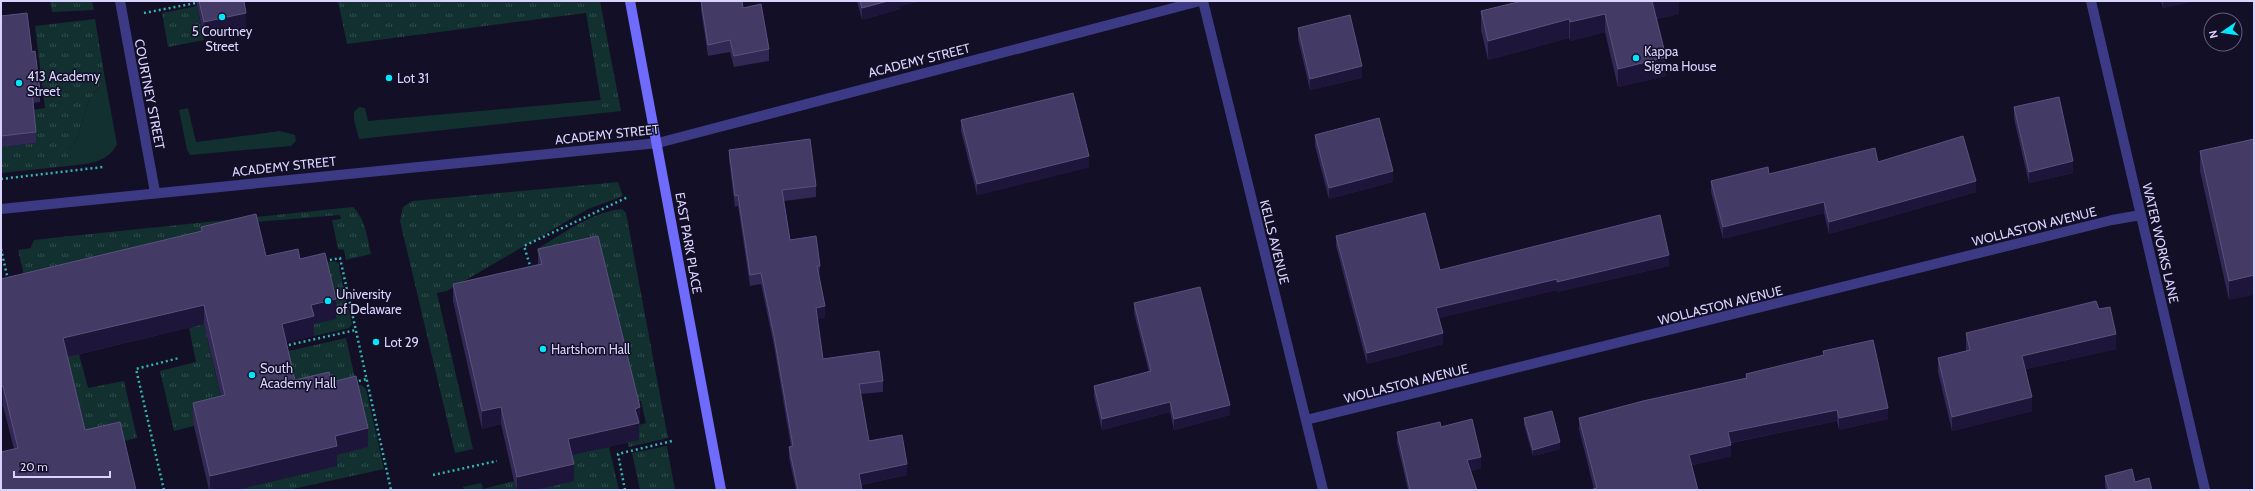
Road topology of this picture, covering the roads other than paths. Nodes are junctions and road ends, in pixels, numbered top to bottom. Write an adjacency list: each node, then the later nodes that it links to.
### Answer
1 (120, 1): 7 (street, COURTNEY STREET)
2 (630, 1): 6 (street, EAST PARK PLACE)
3 (1200, 1): 6 (street, ACADEMY STREET)
4 (1203, 1): 10 (street, KELLS AVENUE)
5 (2091, 1): 9 (street, WATER WORKS LANE)
6 (658, 143): 7 (street, ACADEMY STREET); 11 (street, EAST PARK PLACE)
7 (155, 192): 8 (street, ACADEMY STREET)
8 (1, 209)
9 (2141, 215): 10 (street, WOLLASTON AVENUE); 13 (street, WATER WORKS LANE)
10 (1306, 420): 12 (street, KELLS AVENUE)
11 (721, 490)
12 (1323, 490)
13 (2205, 490)

